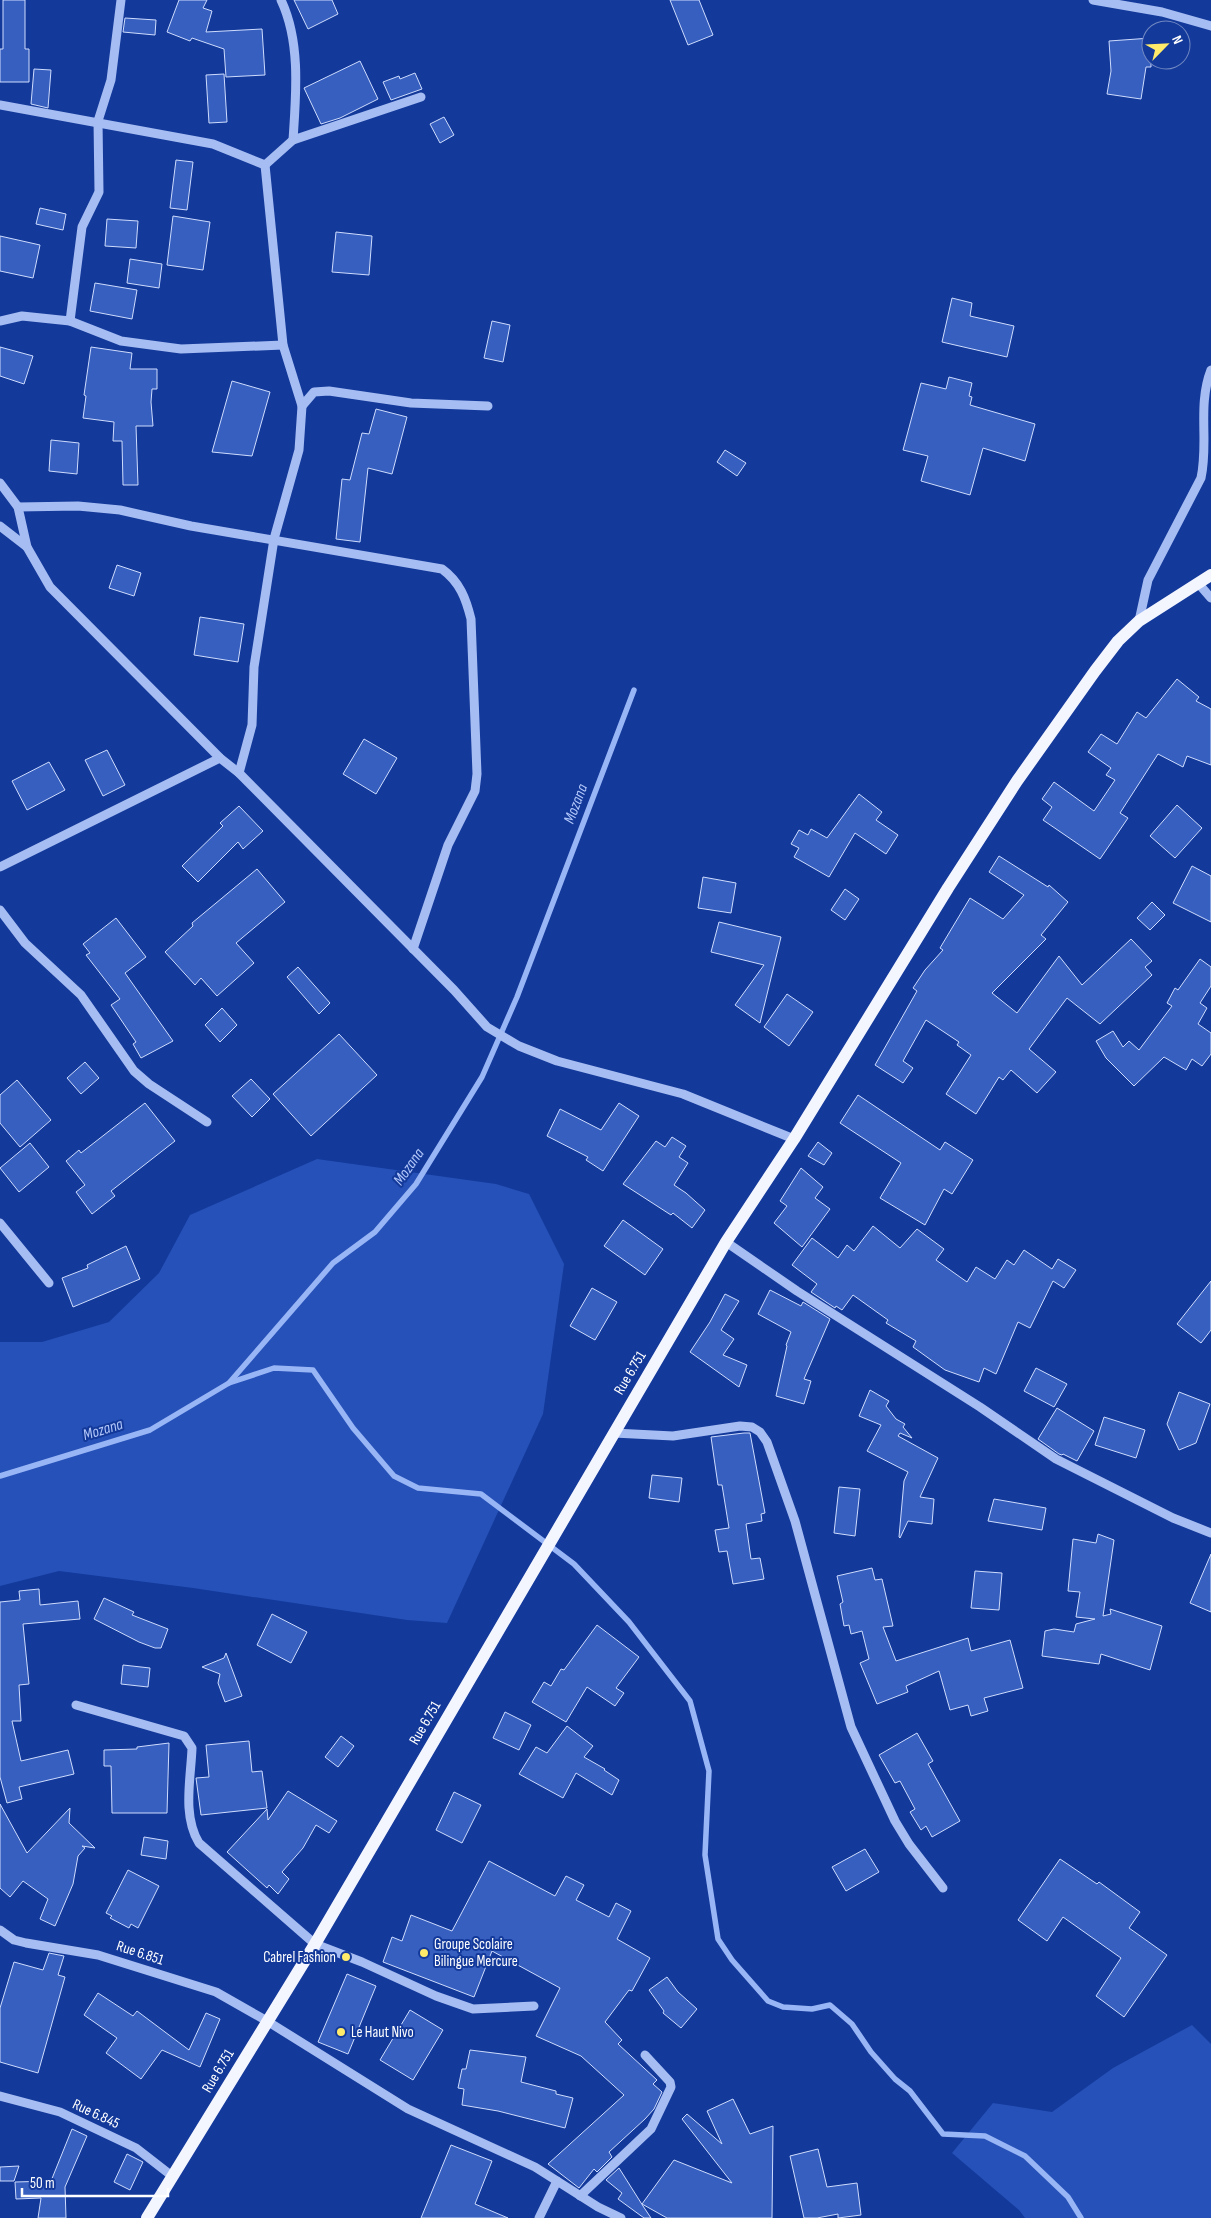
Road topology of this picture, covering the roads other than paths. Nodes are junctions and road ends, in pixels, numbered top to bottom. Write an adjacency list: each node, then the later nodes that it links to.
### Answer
1 (120, 0): 7 (street)
2 (281, 0): 8 (street)
3 (1093, 0): 4 (street)
4 (1211, 26)
5 (421, 97): 8 (street)
6 (0, 105): 7 (street)
7 (98, 121): 9 (street); 11 (street)
8 (293, 140): 9 (street)
9 (264, 165): 12 (street)
10 (0, 321): 11 (street)
11 (70, 321): 12 (street)
12 (283, 345): 14 (street)
13 (1211, 370): 24 (street)
14 (302, 406): 15 (street); 19 (street)
15 (488, 406)
16 (0, 483): 17 (street)
17 (18, 507): 19 (street); 20 (street)
18 (0, 526): 20 (street)
19 (274, 539): 26 (street); 29 (street)
20 (27, 546): 25 (street)
21 (1211, 575): 22 (main road, Rue 6.751)
22 (1198, 583): 23 (street); 24 (main road, Rue 6.751)
23 (1211, 598)
24 (1139, 621): 31 (main road, Rue 6.751)
25 (220, 758): 26 (street); 27 (street)
26 (239, 773): 29 (street)
27 (0, 867)
28 (0, 910): 30 (street)
29 (413, 949): 31 (street)
30 (207, 1122)
31 (794, 1140): 33 (main road, Rue 6.751)
32 (0, 1223): 34 (street)
33 (726, 1242): 35 (main road, Rue 6.751); 36 (street)
34 (48, 1283)
35 (614, 1432): 38 (street); 40 (main road, Rue 6.751)
36 (1211, 1534)
37 (76, 1705): 40 (street)
38 (943, 1888)
39 (0, 1930): 42 (street, Rue 6.851)
40 (315, 1944): 41 (street); 42 (main road, Rue 6.751)
41 (534, 2006)
42 (267, 2021): 45 (main road, Rue 6.751); 46 (street, Rue 6.851)
43 (645, 2055): 47 (street)
44 (0, 2096): 45 (street, Rue 6.845)
45 (172, 2176): 48 (main road, Rue 6.751)
46 (557, 2181): 47 (street, Rue 6.851); 49 (street)
47 (580, 2196): 50 (street, Rue 6.851)
48 (147, 2218)
49 (539, 2218)
50 (621, 2218)

